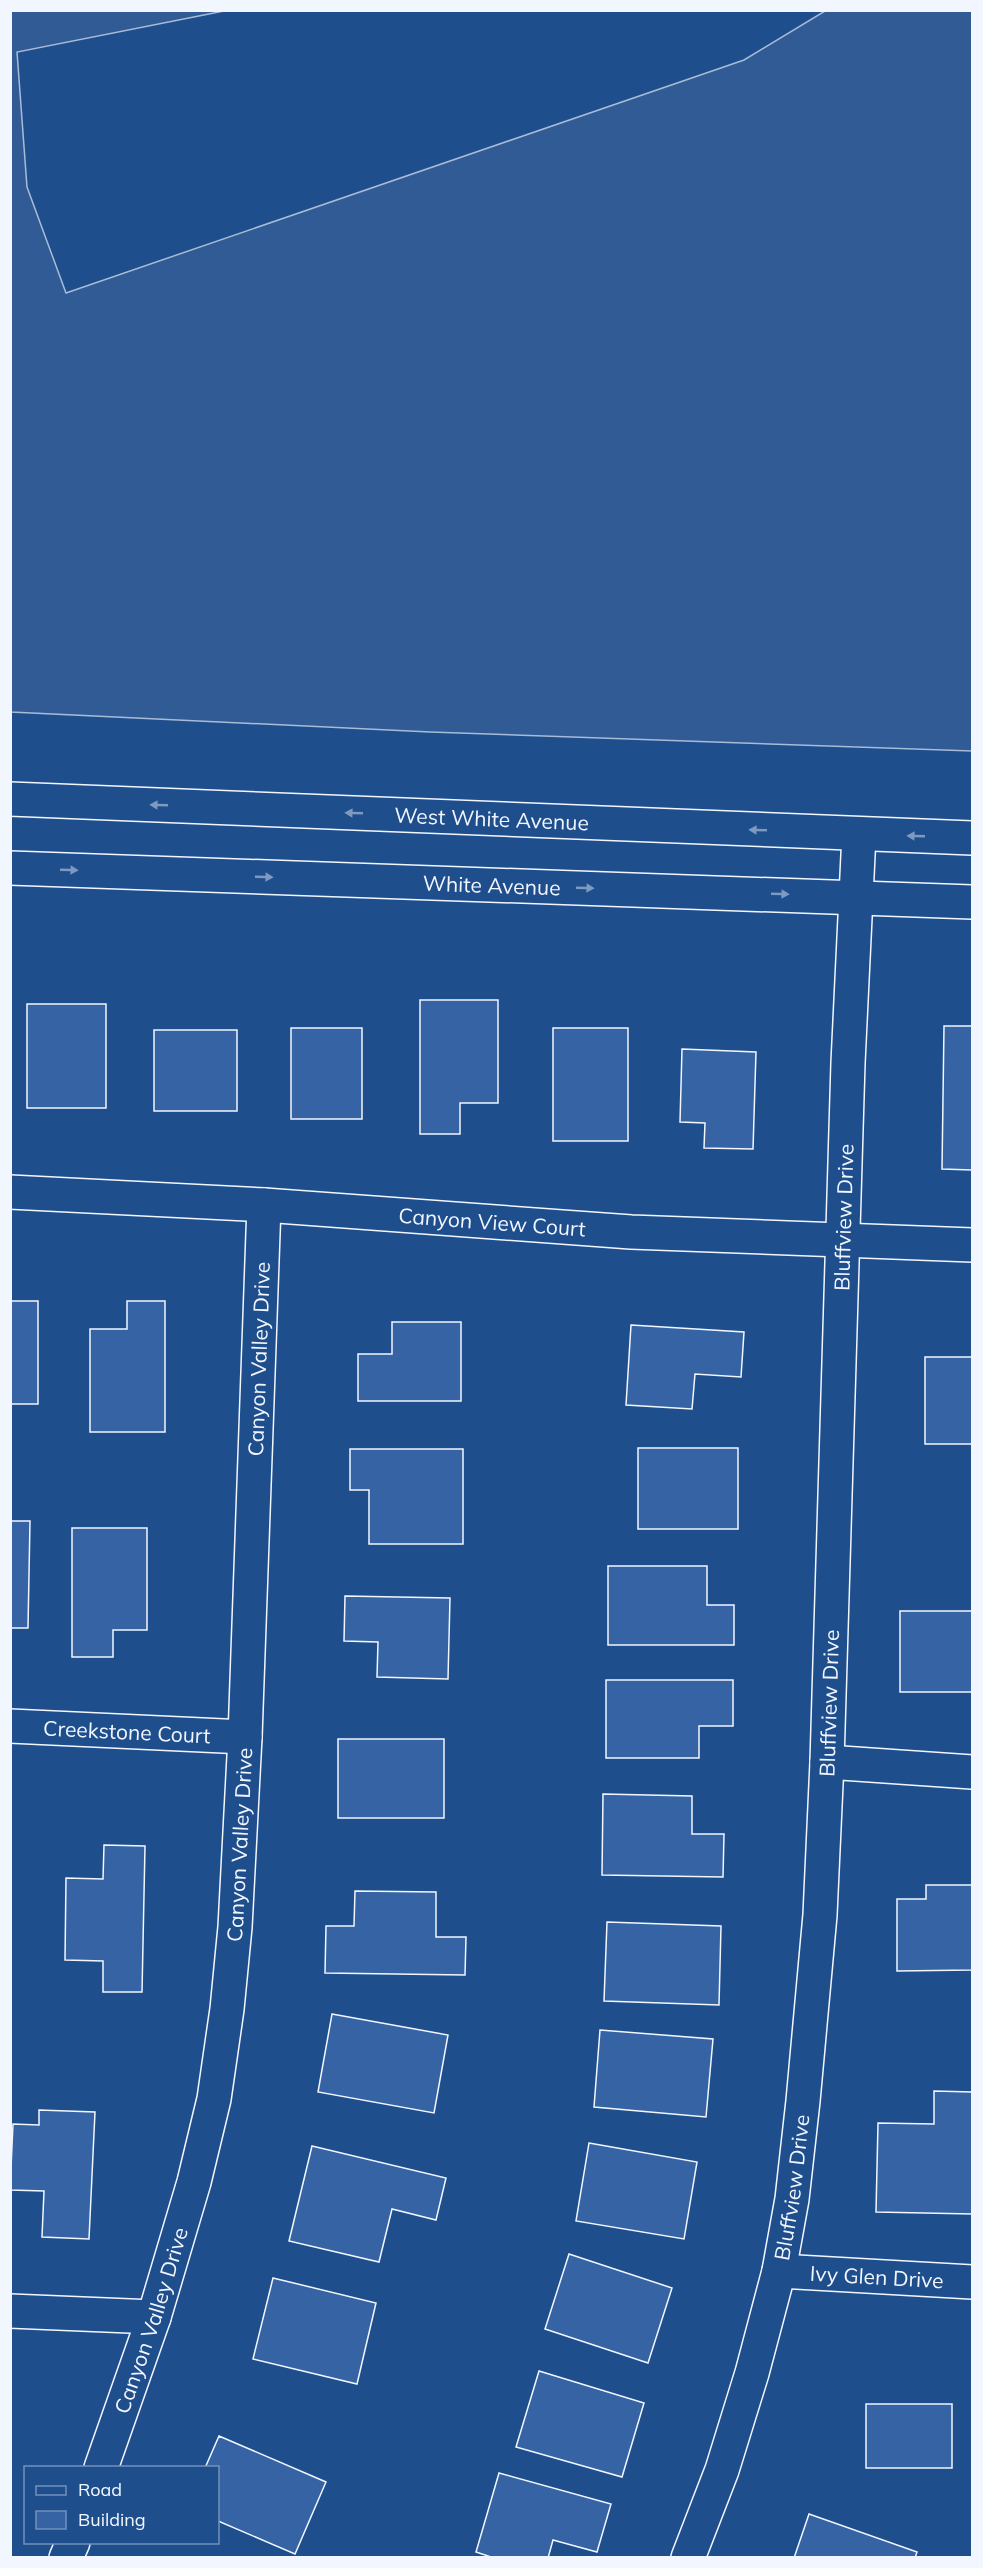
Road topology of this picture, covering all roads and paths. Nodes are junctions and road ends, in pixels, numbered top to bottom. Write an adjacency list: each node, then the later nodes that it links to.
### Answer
1 (10, 799): 2 (street, West White Avenue, one-way to 1)
2 (859, 834): 3 (street, West White Avenue, one-way to 2); 5 (street, Bluffview Drive)
3 (972, 838)
4 (10, 868): 5 (street, White Avenue, one-way to 5)
5 (856, 897): 6 (street, White Avenue); 9 (street, Bluffview Drive)
6 (972, 902)
7 (10, 1192): 8 (street, Canyon View Court)
8 (264, 1205): 9 (street, Canyon View Court); 12 (street, Canyon Valley Drive)
9 (844, 1239): 10 (street, Canyon View Court); 13 (street, Bluffview Drive)
10 (972, 1245)
11 (10, 1726): 12 (street, Creekstone Court)
12 (245, 1737): 18 (street, Canyon Valley Drive)
13 (827, 1762): 14 (street); 15 (street, Bluffview Drive)
14 (972, 1772)
15 (779, 2271): 16 (street, Ivy Glen Drive); 22 (street, Bluffview Drive)
16 (972, 2282)
17 (10, 2311): 18 (street)
18 (154, 2317): 19 (street, Canyon Valley Drive)
19 (102, 2466)
20 (72, 2544): 21 (street)
21 (66, 2558)
22 (688, 2558)

